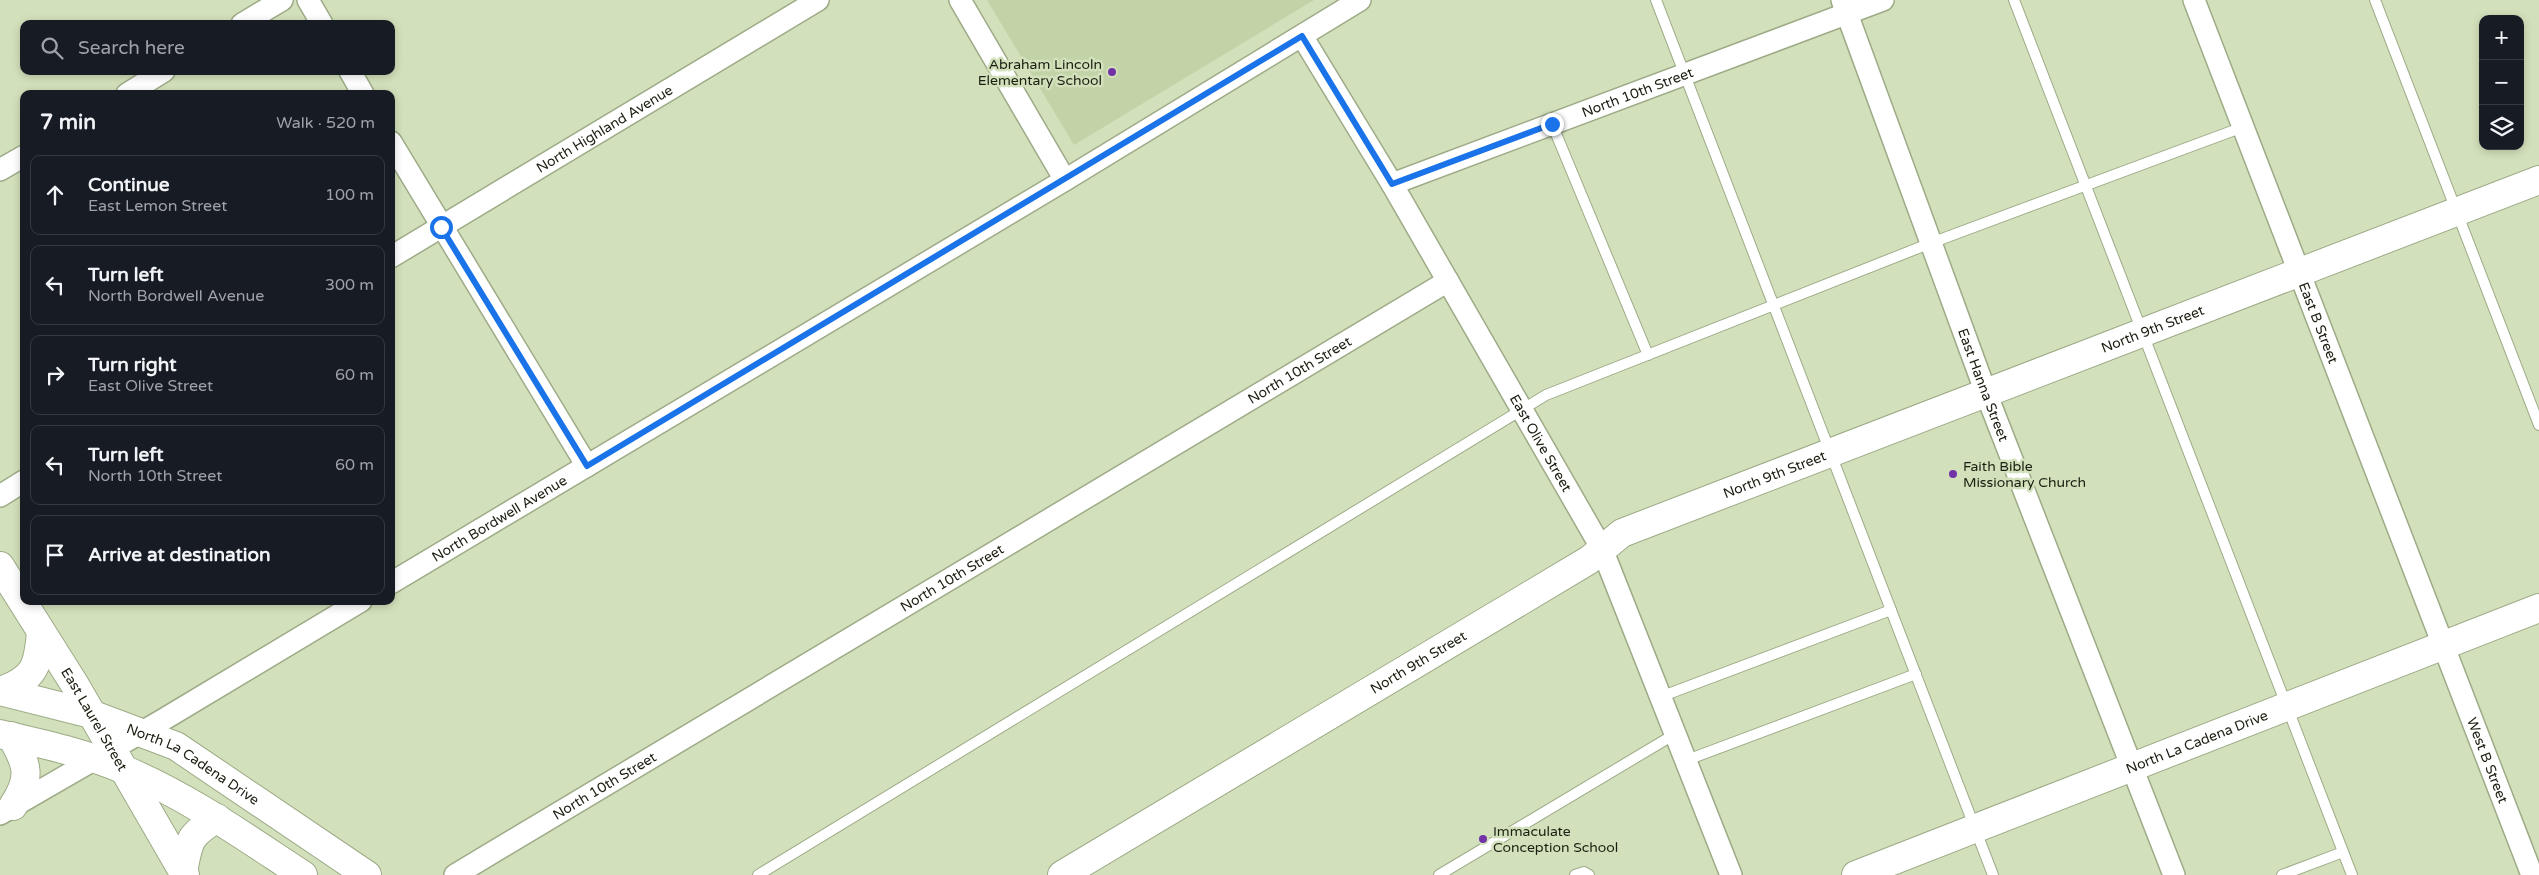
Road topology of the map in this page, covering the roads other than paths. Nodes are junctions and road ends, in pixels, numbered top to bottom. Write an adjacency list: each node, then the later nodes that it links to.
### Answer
1 (282, 0): 12 (street)
2 (308, 0): 13 (street)
3 (818, 0): 30 (street, North Highland Avenue)
4 (960, 0): 25 (street)
5 (1360, 0): 14 (street, North Bordwell Avenue)
6 (1656, 0): 17 (lane)
7 (1883, 0): 11 (street, North 10th Street)
8 (2014, 0): 28 (lane)
9 (2194, 0): 21 (street, East B Street)
10 (2375, 0): 29 (lane)
11 (1845, 7): 17 (street, North 10th Street); 31 (street, East Hanna Street)
12 (249, 20)
13 (320, 20)
14 (1302, 36): 25 (street, North Bordwell Avenue); 27 (street, East Olive Street)
15 (158, 75): 18 (street)
16 (352, 75): 19 (street)
17 (1685, 75): 20 (street, North 10th Street); 35 (lane)
18 (133, 90)
19 (361, 90)
20 (1552, 124): 27 (street, North 10th Street); 37 (lane)
21 (2243, 127): 28 (lane); 33 (street, East B Street)
22 (395, 149): 30 (street)
23 (20, 158): 24 (street)
24 (0, 170)
25 (1065, 180): 42 (street, North Bordwell Avenue)
26 (2539, 180): 29 (street, North 9th Street)
27 (1392, 184): 34 (street, East Olive Street)
28 (2086, 186): 31 (lane); 36 (lane)
29 (2457, 212): 33 (street, North 9th Street); 40 (lane)
30 (441, 227): 32 (street, North Highland Avenue); 42 (street)
31 (1931, 243): 35 (lane); 38 (street, East Hanna Street)
32 (395, 255)
33 (2299, 273): 36 (street, North 9th Street); 54 (street, East B Street)
34 (1448, 281): 39 (street, East Olive Street); 73 (street, North 10th Street)
35 (1774, 305): 37 (lane); 41 (lane)
36 (2142, 333): 38 (street, North 9th Street); 58 (lane)
37 (1648, 355): 39 (lane)
38 (1986, 393): 41 (street, North 9th Street); 65 (street, East Hanna Street)
39 (1522, 411): 45 (street, East Olive Street); 74 (lane)
40 (2539, 425)
41 (1831, 453): 45 (street, North 9th Street); 52 (lane)
42 (587, 466): 47 (street, North Bordwell Avenue)
43 (20, 484): 44 (street)
44 (0, 496)
45 (1602, 549): 57 (street, East Olive Street); 75 (street, North 9th Street)
46 (0, 566): 48 (street, East Laurel Street)
47 (395, 581)
48 (20, 598)
49 (24, 605): 53 (street, East Laurel Street)
50 (354, 605): 60 (street)
51 (2539, 608): 54 (street, North La Cadena Drive)
52 (1891, 610): 55 (lane); 57 (lane)
53 (41, 632): 56 (street); 59 (street, East Laurel Street)
54 (2444, 645): 58 (street, North La Cadena Drive); 85 (street, West B Street)
55 (1916, 674): 64 (lane); 68 (lane)
56 (0, 691): 59 (street, North La Cadena Drive)
57 (1660, 697): 61 (street, East Olive Street)
58 (2286, 706): 65 (street, North La Cadena Drive); 69 (lane)
59 (92, 714): 60 (street, North La Cadena Drive); 63 (street, East Laurel Street)
60 (142, 732): 63 (street); 72 (street, North La Cadena Drive)
61 (1675, 734): 64 (street, East Olive Street); 76 (lane)
62 (6, 735): 63 (street); 66 (street)
63 (109, 759): 66 (street); 67 (street); 70 (street, East Laurel Street)
64 (1687, 760): 79 (street, East Olive Street)
65 (2132, 766): 68 (street, North La Cadena Drive); 82 (street, East Hanna Street)
66 (6, 810)
67 (216, 818): 70 (street); 71 (street)
68 (1975, 828): 80 (street, North La Cadena Drive); 81 (lane)
69 (2343, 852): 83 (lane); 84 (lane)
70 (184, 873)
71 (303, 875)
72 (367, 875)
73 (455, 875)
74 (758, 875)
75 (1062, 875)
76 (1439, 875)
77 (1575, 875): 78 (lane)
78 (1589, 875)
79 (1731, 875)
80 (1856, 875)
81 (1993, 875)
82 (2174, 875)
83 (2282, 875)
84 (2352, 875)
85 (2532, 875)

